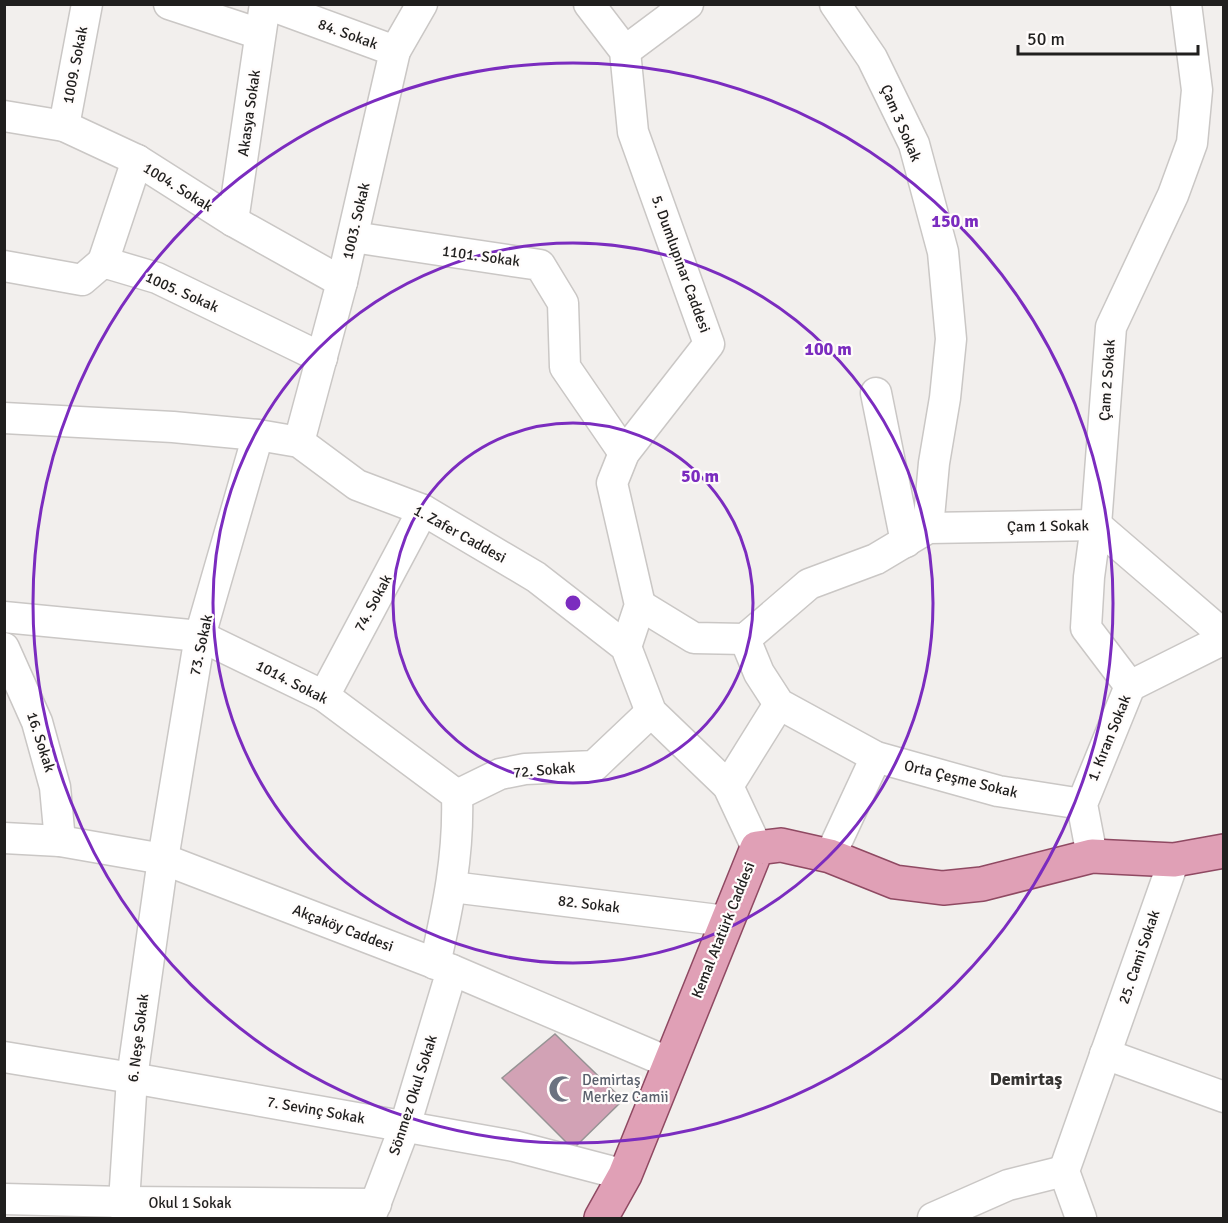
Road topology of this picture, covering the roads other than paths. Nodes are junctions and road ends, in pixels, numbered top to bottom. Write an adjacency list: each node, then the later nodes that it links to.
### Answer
1 (87, 4): 13 (street, 1009. Sokak)
2 (169, 4): 9 (street)
3 (266, 4): 9 (street, Akasya Sokak); 10 (street, 84. Sokak)
4 (422, 4): 10 (street, 1003. Sokak)
5 (589, 4): 11 (street)
6 (688, 4): 11 (street)
7 (835, 4): 28 (street, Çam 3 Sokak)
8 (1186, 4): 27 (street, Çam 2 Sokak)
9 (260, 34): 15 (street, Akasya Sokak)
10 (395, 51): 16 (street, 1003. Sokak)
11 (625, 51): 25 (street, 5. Dumlupınar Caddesi)
12 (4, 116): 13 (street, 1004. Sokak)
13 (64, 126): 14 (street, 1004. Sokak)
14 (137, 160): 15 (street, 1004. Sokak); 17 (street)
15 (233, 221): 19 (street, 1004. Sokak)
16 (353, 237): 19 (street, 1003. Sokak); 25 (street, 1101. Sokak)
17 (103, 262): 18 (street); 20 (street, 1005. Sokak)
18 (4, 266)
19 (342, 282): 20 (street, 1003. Sokak)
20 (322, 358): 24 (street, 1003. Sokak)
21 (876, 393): 28 (street)
22 (4, 418): 23 (street, 1. Zafer Caddesi)
23 (258, 435): 24 (street, 1. Zafer Caddesi); 31 (street, 73. Sokak)
24 (299, 442): 26 (street, 1. Zafer Caddesi)
25 (624, 453): 29 (street, 5. Dumlupınar Caddesi)
26 (423, 510): 34 (street, 1. Zafer Caddesi); 37 (street, 74. Sokak)
27 (1096, 525): 28 (street, Çam 1 Sokak); 32 (street, Çam 1 Sokak); 36 (street, Çam 2 Sokak)
28 (917, 535): 33 (street, Çam 1 Sokak)
29 (640, 605): 33 (street); 34 (street)
30 (4, 617): 31 (street, 1014. Sokak)
31 (201, 636): 37 (street, 1014. Sokak); 50 (street, 73. Sokak)
32 (1224, 637): 36 (street, 1. Kıran Sokak)
33 (745, 639): 38 (street, Orta Çeşme Sokak)
34 (626, 647): 39 (street)
35 (4, 648): 45 (street, 16. Sokak)
36 (1130, 686): 43 (street, 1. Kıran Sokak)
37 (324, 696): 42 (street, 1014. Sokak)
38 (779, 704): 40 (street, Orta Çeşme Sokak); 41 (street)
39 (651, 712): 41 (street); 42 (street, 72. Sokak)
40 (876, 756): 43 (street, Orta Çeşme Sokak); 48 (street)
41 (728, 786): 46 (street)
42 (457, 795): 52 (street)
43 (1082, 804): 49 (street)
44 (4, 838): 45 (street, Akçaköy Caddesi)
45 (60, 841): 50 (street, Akçaköy Caddesi)
46 (757, 848): 48 (main road, Kemal Atatürk Caddesi); 53 (main road, Kemal Atatürk Caddesi)
47 (1224, 851): 51 (main road, Kemal Atatürk Caddesi)
48 (830, 856): 49 (main road, Kemal Atatürk Caddesi)
49 (1092, 856): 51 (main road, Kemal Atatürk Caddesi)
50 (163, 859): 54 (street, Akçaköy Caddesi); 58 (street, 6. Neşe Sokak)
51 (1174, 860): 55 (street, 25. Cami Sokak)
52 (452, 887): 53 (street, 82. Sokak); 54 (street)
53 (726, 921): 57 (main road, Kemal Atatürk Caddesi)
54 (444, 967): 57 (street, Akçaköy Caddesi); 60 (street, Sönmez Okul Sokak)
55 (1105, 1054): 59 (street); 61 (street, 25. Cami Sokak)
56 (4, 1057): 58 (street, 7. Sevinç Sokak)
57 (670, 1063): 62 (main road, Kemal Atatürk Caddesi)
58 (132, 1078): 60 (street, 7. Sevinç Sokak); 64 (street, 6. Neşe Sokak)
59 (1224, 1097)
60 (405, 1126): 62 (street, 7. Sevinç Sokak); 65 (street, Sönmez Okul Sokak)
61 (1064, 1171): 67 (street); 68 (street)
62 (625, 1175): 66 (main road, Kemal Atatürk Caddesi)
63 (4, 1199): 64 (street, Okul 1 Sokak)
64 (126, 1210): 65 (street, Okul 1 Sokak)
65 (373, 1211)
66 (601, 1218)
67 (933, 1218)
68 (1081, 1218)

